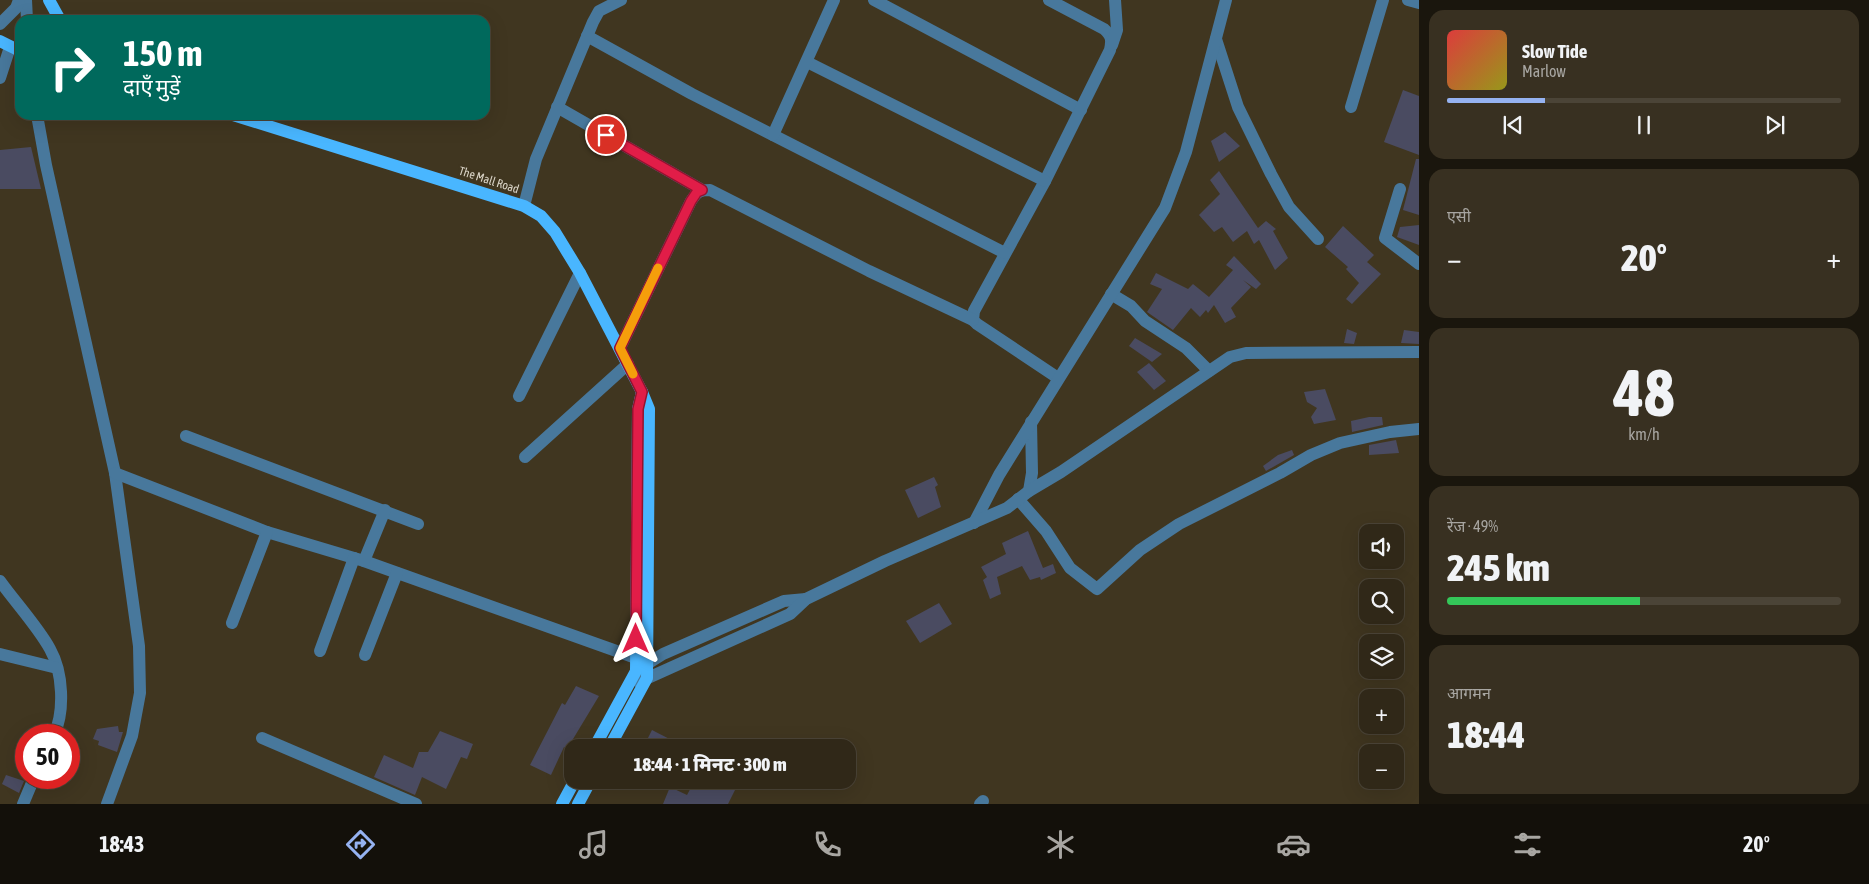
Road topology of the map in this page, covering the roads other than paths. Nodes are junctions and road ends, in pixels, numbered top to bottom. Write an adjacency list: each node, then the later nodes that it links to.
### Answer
1 (19, 0): 16 (street)
2 (26, 0): 14 (street)
3 (49, 0): 15 (main road)
4 (621, 0): 13 (street)
5 (834, 0): 21 (street)
6 (874, 0): 25 (street)
7 (1049, 0): 20 (street)
8 (1115, 0): 20 (street)
9 (1226, 0): 18 (street)
10 (1383, 0): 23 (street)
11 (1408, 0): 12 (street)
12 (1419, 3)
13 (600, 6): 17 (street)
14 (26, 15)
15 (57, 15)
16 (0, 24)
17 (587, 36): 24 (street); 28 (street)
18 (1216, 39): 33 (street); 37 (street)
19 (10, 47): 22 (street)
20 (1110, 50): 25 (street)
21 (807, 62): 28 (street); 29 (street)
22 (0, 78)
23 (1351, 107)
24 (558, 108): 31 (street); 32 (street)
25 (1081, 110): 29 (street)
26 (38, 120): 49 (street)
27 (249, 120): 32 (main road, The Mall Road)
28 (772, 135): 34 (street)
29 (1045, 181): 34 (street)
30 (1400, 189): 35 (street)
31 (702, 190): 38 (street); 39 (street)
32 (524, 206): 36 (main road, The Mall Road)
33 (1318, 239)
34 (1005, 253): 38 (street)
35 (1419, 264)
36 (580, 273): 39 (main road, The Mall Road); 44 (street)
37 (1111, 294): 42 (street); 43 (street)
38 (973, 320): 43 (street)
39 (620, 348): 41 (main road, The Mall Road)
40 (1419, 352): 42 (street)
41 (628, 364): 48 (street); 64 (main road, The Mall Road)
42 (1209, 371): 50 (street)
43 (1058, 378): 45 (street)
44 (519, 396)
45 (1031, 422): 50 (street); 53 (street)
46 (1419, 429): 51 (street)
47 (186, 436): 52 (street)
48 (525, 457)
49 (115, 472): 55 (street); 74 (street)
50 (1029, 491): 51 (street)
51 (1018, 499): 53 (street)
52 (385, 510): 54 (street); 56 (street)
53 (974, 523): 64 (street)
54 (418, 524)
55 (267, 532): 56 (street); 59 (street)
56 (359, 560): 57 (street); 60 (street)
57 (396, 573): 62 (street); 64 (street)
58 (0, 581): 63 (street)
59 (232, 623)
60 (320, 651)
61 (0, 654): 63 (street)
62 (365, 655)
63 (57, 668): 66 (street)
64 (641, 668): 65 (street); 69 (main road, The Mall Road)
65 (628, 686): 68 (main road)
66 (56, 724)
67 (262, 738): 75 (street)
68 (599, 739)
69 (613, 739)
70 (29, 789): 73 (street)
71 (571, 789): 76 (main road)
72 (586, 789): 77 (main road)
73 (23, 804)
74 (107, 804)
75 (416, 804)
76 (562, 804)
77 (578, 804)

